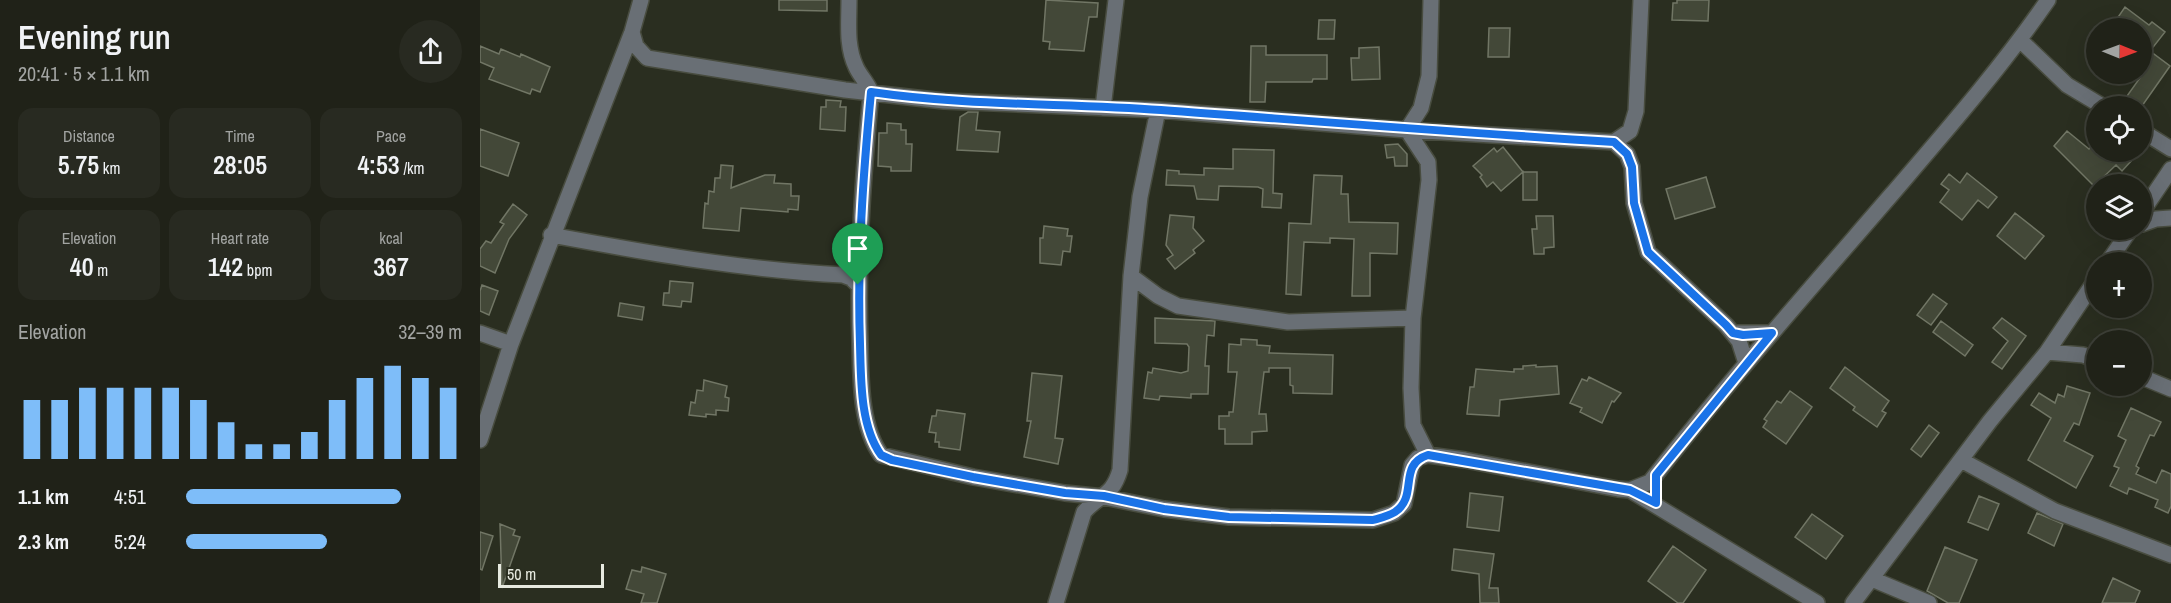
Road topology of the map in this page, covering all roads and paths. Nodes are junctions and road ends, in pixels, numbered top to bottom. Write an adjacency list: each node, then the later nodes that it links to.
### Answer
1 (641, 0): 7 (street)
2 (849, 0): 9 (street)
3 (1116, 0): 13 (street)
4 (1431, 0): 15 (street)
5 (1641, 0): 17 (street)
6 (2049, 0): 8 (street)
7 (632, 32): 10 (street); 23 (street)
8 (2020, 40): 12 (street); 30 (street)
9 (856, 69): 10 (street); 11 (street)
10 (845, 90): 11 (street)
11 (871, 92): 13 (street); 25 (street)
12 (2086, 97)
13 (1102, 108): 14 (street)
14 (1158, 110): 15 (street); 24 (street)
15 (1407, 130): 17 (street); 27 (street)
16 (2152, 137): 18 (street)
17 (1614, 142): 29 (street)
18 (2171, 149)
19 (2171, 169): 20 (street)
20 (2152, 197)
21 (2171, 218): 22 (street)
22 (2152, 220)
23 (551, 235): 25 (street); 31 (street)
24 (1131, 276): 27 (street); 42 (street)
25 (858, 285): 42 (street)
26 (2086, 294): 32 (street)
27 (1413, 318): 38 (street)
28 (480, 333): 31 (street)
29 (1733, 333): 30 (street); 34 (street)
30 (1772, 333): 34 (street)
31 (510, 344): 37 (street)
32 (2047, 352): 33 (street); 39 (street)
33 (2086, 356)
34 (1746, 363): 40 (street)
35 (2152, 381): 36 (street)
36 (2171, 389)
37 (480, 440)
38 (1428, 455): 41 (street); 42 (street)
39 (1961, 460): 44 (street); 45 (street)
40 (1656, 475): 41 (street); 43 (street)
41 (1630, 490): 43 (street)
42 (1104, 496): 46 (street)
43 (1656, 503): 47 (street)
44 (2171, 555)
45 (1872, 579): 48 (street); 49 (street)
46 (1056, 603)
47 (1817, 603)
48 (1853, 603)
49 (1929, 603)

